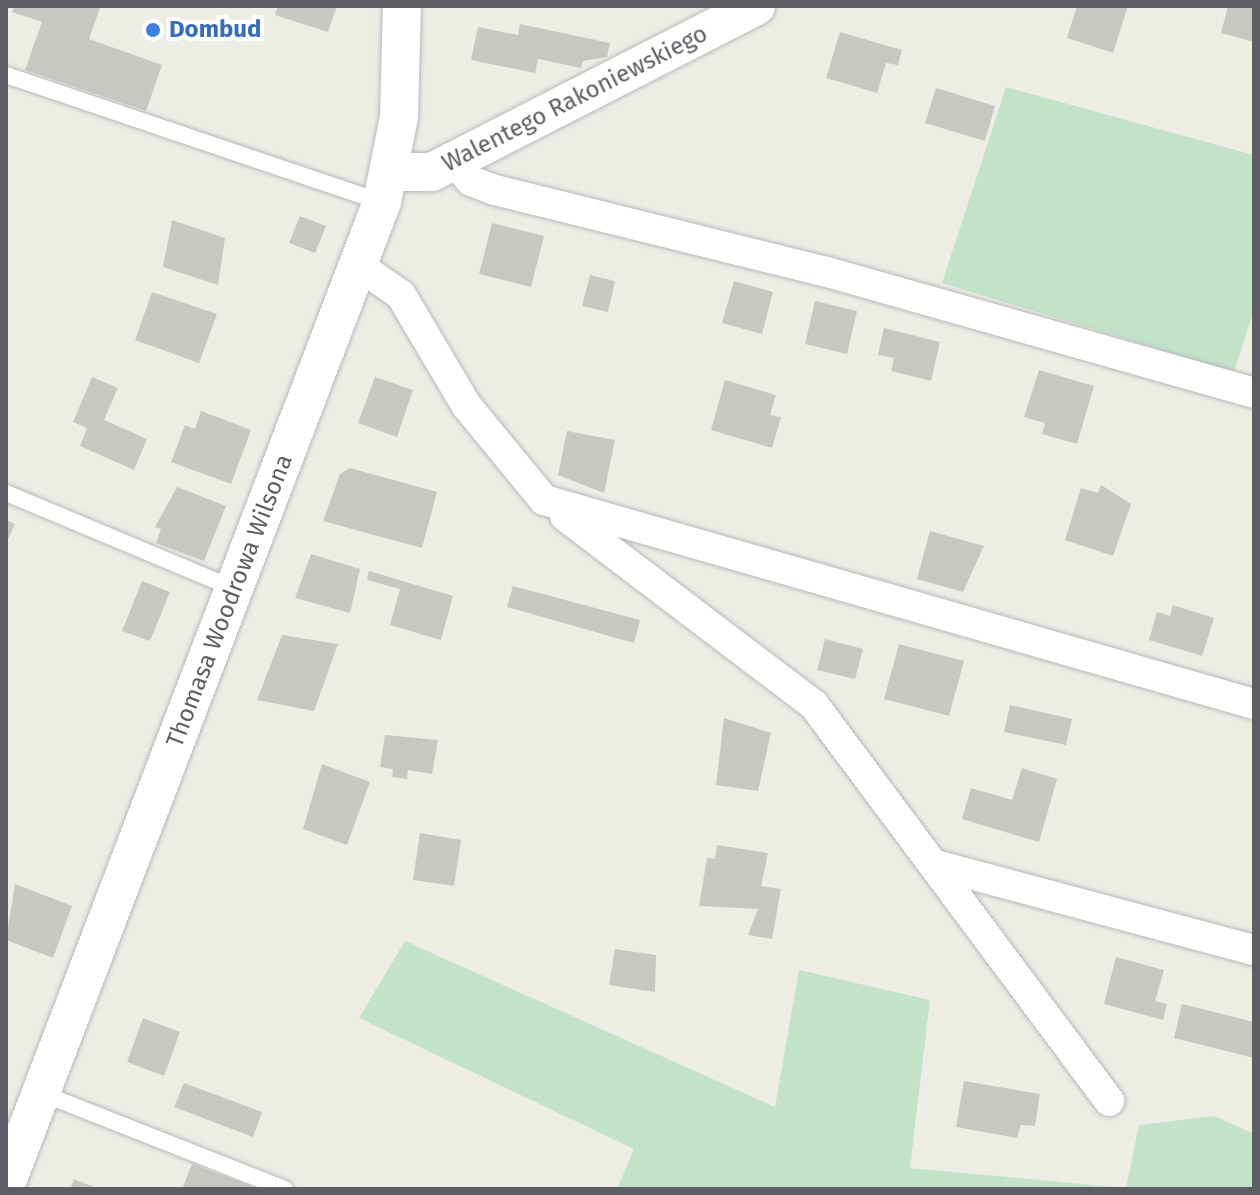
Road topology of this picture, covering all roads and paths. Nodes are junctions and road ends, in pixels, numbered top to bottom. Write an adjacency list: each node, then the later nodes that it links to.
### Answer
1 (402, 6): 5 (street, Thomasa Woodrowa Wilsona)
2 (756, 6): 4 (street, Walentego Rakoniewskiego)
3 (6, 75): 5 (lane)
4 (454, 161): 5 (street, Walentego Rakoniewskiego); 7 (street)
5 (386, 187): 6 (street, Thomasa Woodrowa Wilsona)
6 (358, 265): 9 (street); 10 (street, Thomasa Woodrowa Wilsona)
7 (1254, 393)
8 (6, 493): 10 (lane)
9 (544, 500): 11 (street); 12 (street)
10 (235, 589): 14 (street, Thomasa Woodrowa Wilsona)
11 (1254, 704)
12 (936, 865): 13 (street); 15 (street)
13 (1254, 950)
14 (41, 1093): 16 (street, Thomasa Woodrowa Wilsona); 17 (lane)
15 (1109, 1101)
16 (6, 1184)
17 (285, 1189)

